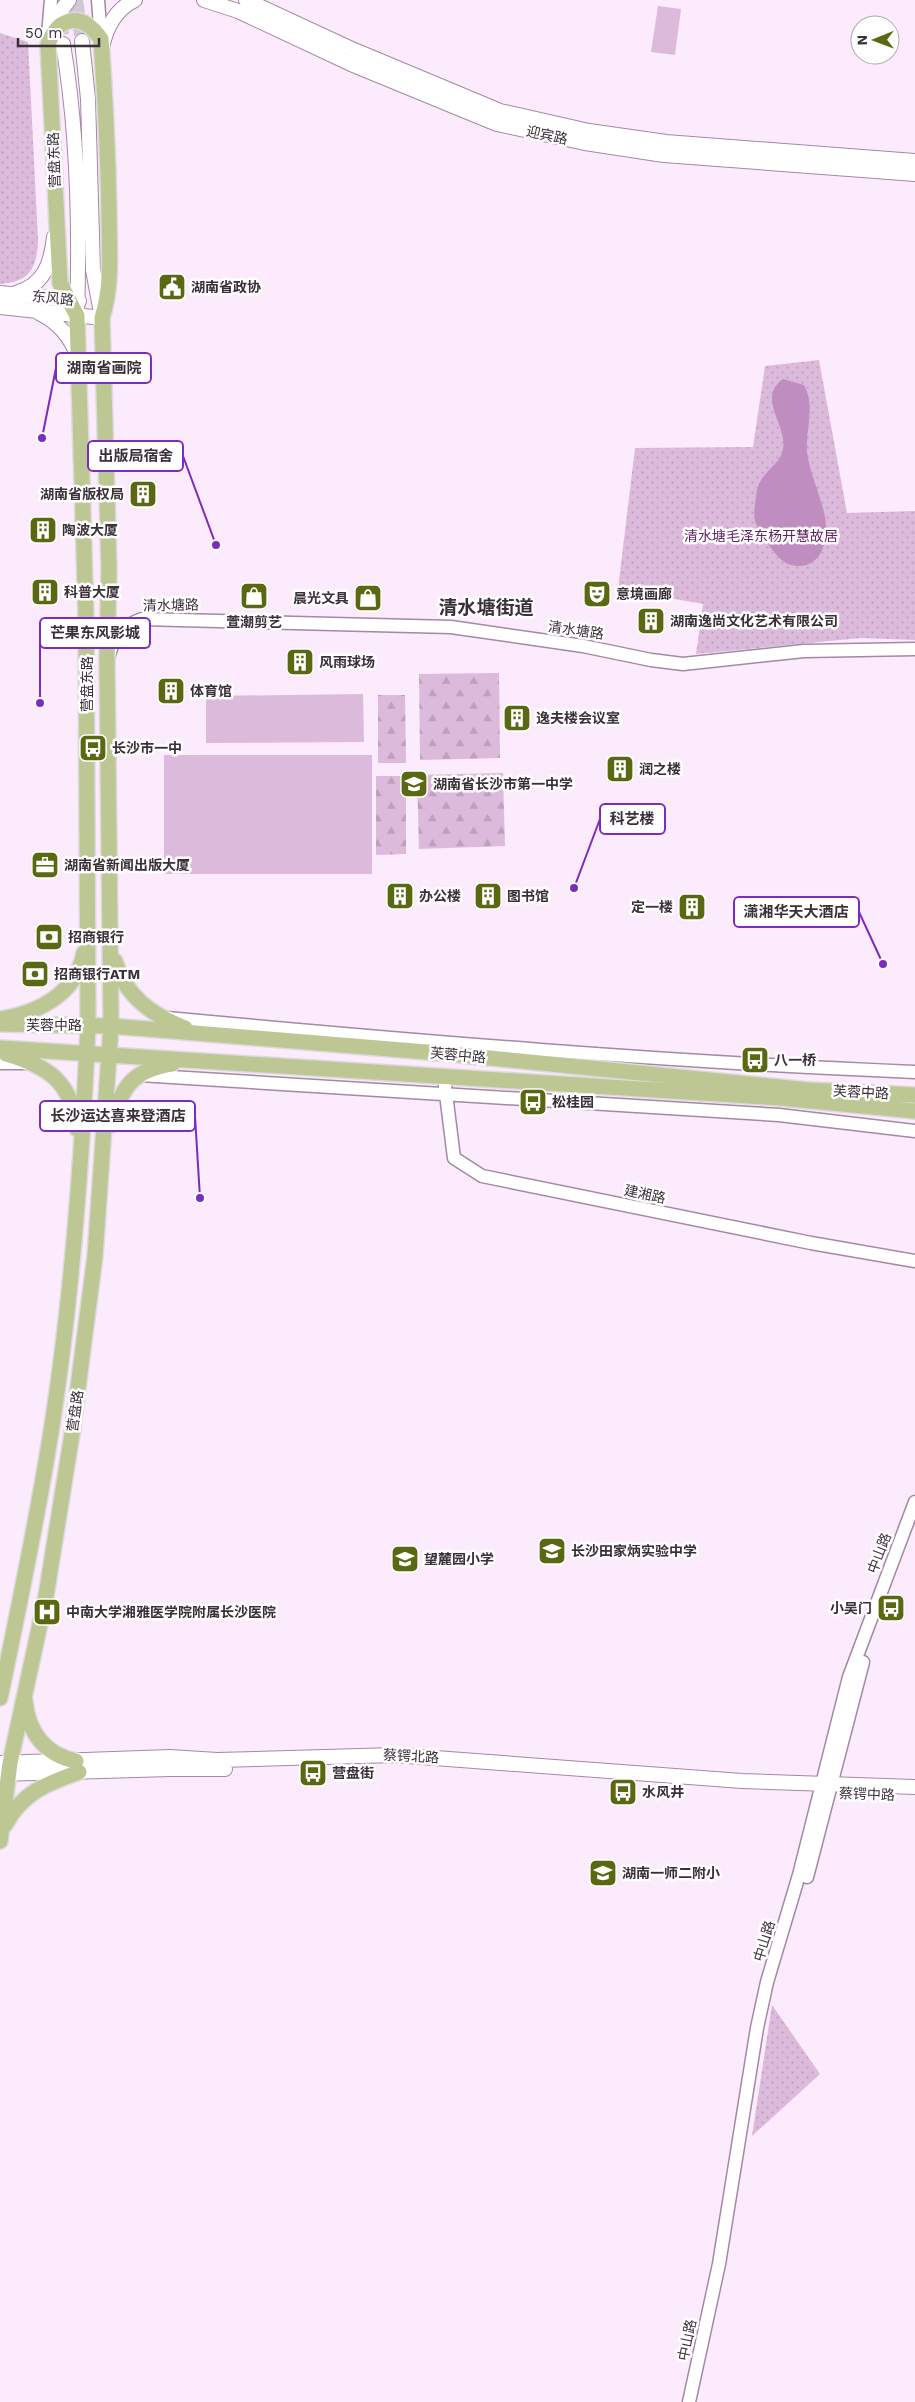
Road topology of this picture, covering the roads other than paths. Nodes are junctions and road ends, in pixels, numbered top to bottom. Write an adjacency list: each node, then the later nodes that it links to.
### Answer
1 (51, 0): 9 (street, 营盘东路)
2 (69, 0): 9 (main road)
3 (98, 0): 8 (street, 营盘东路)
4 (135, 0): 8 (main road)
5 (204, 0): 11 (main road, 迎宾路)
6 (246, 0): 10 (main road, 迎宾路)
7 (82, 41): 16 (main road, 营盘东路)
8 (101, 43): 9 (main road); 16 (main road, 营盘东路)
9 (55, 44): 12 (main road, 营盘东路); 14 (main road, 营盘东路)
10 (915, 161)
11 (915, 174)
12 (56, 219): 13 (main road); 14 (main road, 营盘东路)
13 (6, 293): 14 (main road, 东风路)
14 (74, 305): 16 (main road, 东风路); 17 (main road, 东风路); 18 (main road, 营盘东路)
15 (0, 307): 17 (main road, 东风路)
16 (103, 308): 20 (main road, 营盘东路)
17 (31, 311): 18 (main road)
18 (78, 358): 21 (main road, 营盘东路)
19 (915, 649): 20 (street, 清水塘路)
20 (107, 662): 22 (main road, 营盘东路)
21 (88, 934): 24 (main road); 28 (main road, 营盘东路)
22 (111, 939): 25 (main road); 29 (main road, 营盘东路)
23 (0, 1012): 24 (street, 芙蓉中路)
24 (27, 1013): 26 (main road)
25 (162, 1017): 30 (main road); 38 (street)
26 (0, 1020)
27 (0, 1024): 28 (main road, 芙蓉中路)
28 (88, 1025): 29 (main road, 芙蓉中路); 33 (main road, 营盘东路)
29 (111, 1026): 30 (main road, 芙蓉中路); 34 (main road, 营盘东路)
30 (197, 1033): 42 (main road, 芙蓉中路)
31 (0, 1048): 33 (main road, 芙蓉中路)
32 (0, 1052): 37 (main road)
33 (87, 1052): 34 (main road, 芙蓉中路); 45 (main road, 营盘路)
34 (109, 1054): 35 (main road, 芙蓉中路); 46 (main road, 营盘路)
35 (195, 1061): 39 (main road); 40 (main road, 芙蓉中路)
36 (0, 1063): 37 (street)
37 (35, 1063): 45 (main road)
38 (915, 1072)
39 (139, 1074): 41 (street); 46 (main road)
40 (446, 1076): 41 (street, 建湘路); 43 (main road, 芙蓉中路)
41 (445, 1093): 44 (street); 47 (street, 建湘路)
42 (915, 1095)
43 (915, 1110)
44 (915, 1131)
45 (81, 1158): 51 (main road, 营盘路)
46 (102, 1161): 50 (main road, 营盘路)
47 (915, 1261)
48 (915, 1502): 55 (street, 中山路)
49 (915, 1521): 55 (street, 中山路)
50 (25, 1695): 52 (main road); 53 (main road, 营盘路)
51 (0, 1698)
52 (78, 1766): 53 (main road, 蔡锷北路); 55 (main road, 蔡锷北路); 57 (main road)
53 (4, 1772): 57 (main road, 营盘路)
54 (915, 1787): 55 (main road, 蔡锷中路)
55 (825, 1789): 56 (main road, 蔡锷中路); 58 (street, 中山路); 59 (street, 中山路)
56 (915, 1795)
57 (0, 1839)
58 (689, 2402)
59 (696, 2402)

